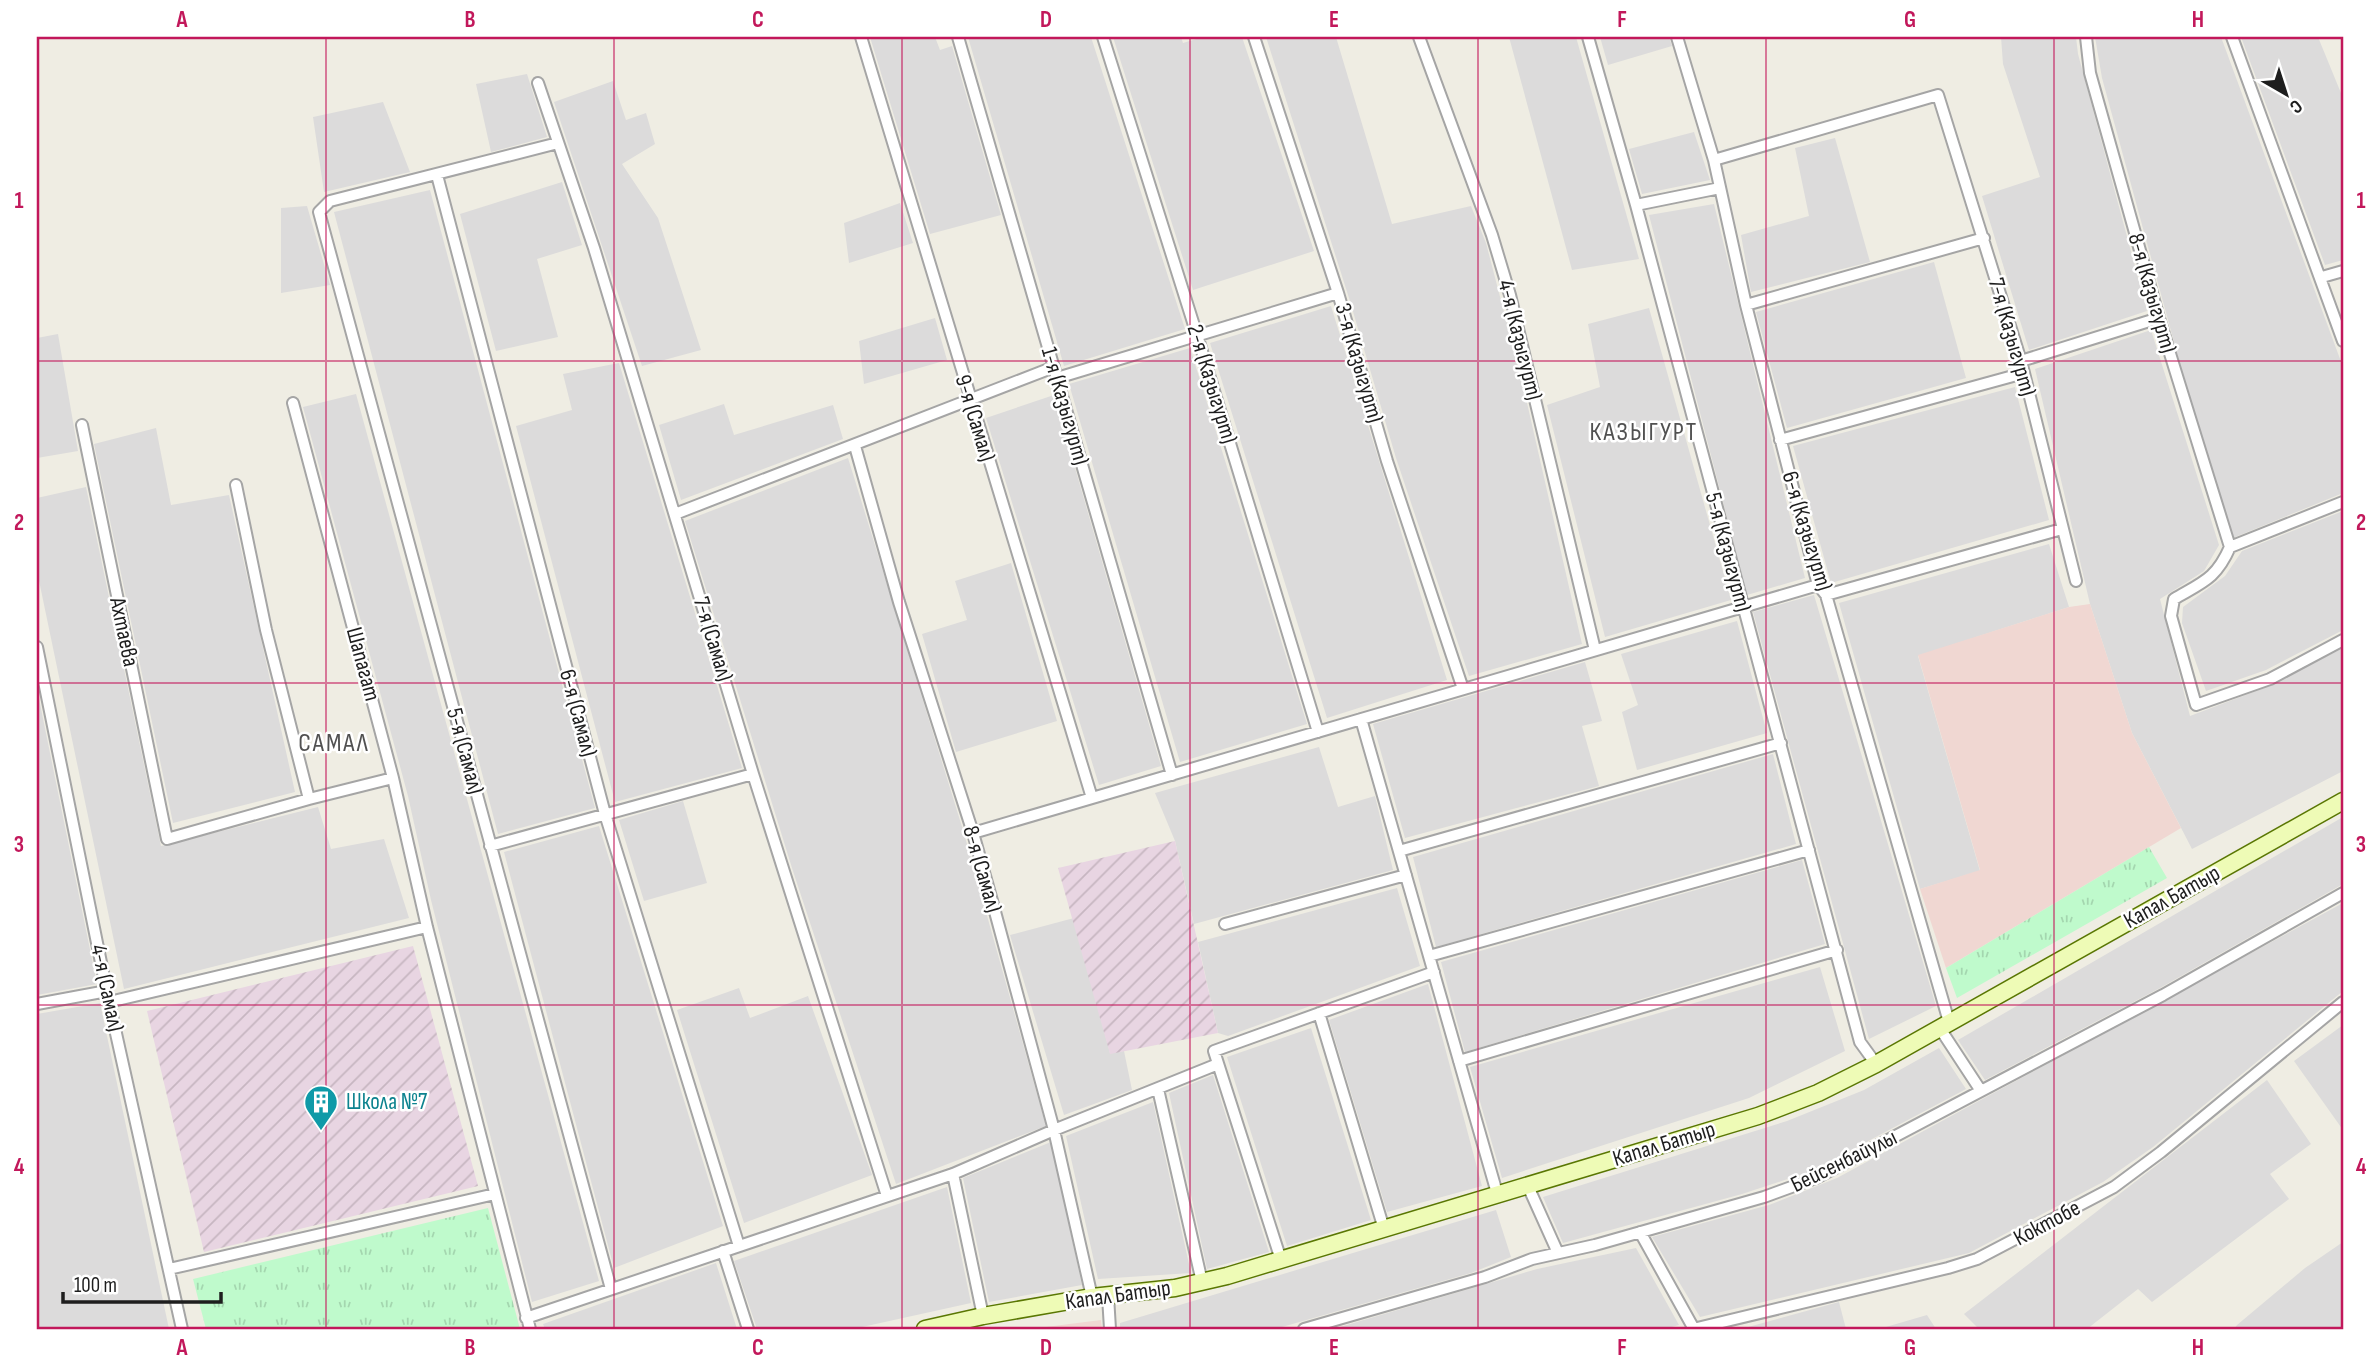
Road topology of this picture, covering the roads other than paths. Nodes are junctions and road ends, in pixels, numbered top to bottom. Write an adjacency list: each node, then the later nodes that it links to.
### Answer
1 (861, 37): 27 (street, 9-я (Самал))
2 (958, 37): 25 (street, 1-я (Казыгурт))
3 (1103, 37): 22 (street, 2-я (Казыгурт))
4 (1254, 37): 19 (street, 3-я (Казыгурт))
5 (1419, 37): 43 (street, 4-я (Казыгурт))
6 (1588, 37): 15 (street, 5-я (Казыгурт))
7 (1678, 37): 12 (street, 6-я (Казыгурт))
8 (2086, 37): 21 (street, 8-я (Казыгурт))
9 (2232, 37): 18 (street)
10 (538, 83): 11 (street, 7-я (Самал))
11 (558, 143): 13 (street); 34 (street, 7-я (Самал))
12 (1714, 160): 14 (street, 6-я (Казыгурт)); 16 (street, 7-я (Казыгурт))
13 (437, 175): 54 (street, 6-я (Самал)); 56 (street, 5-я (Самал))
14 (1720, 188): 15 (street); 20 (street, 6-я (Казыгурт))
15 (1636, 205): 40 (street, 5-я (Казыгурт))
16 (1984, 239): 20 (street); 24 (street, 7-я (Казыгурт))
17 (2343, 271): 18 (street)
18 (2322, 277): 23 (street)
19 (1338, 293): 22 (street); 44 (street, 3-я (Казыгурт))
20 (1746, 305): 30 (street, 6-я (Казыгурт))
21 (2159, 318): 24 (street); 36 (street, 8-я (Казыгурт))
22 (1197, 335): 25 (street); 46 (street, 2-я (Казыгурт))
23 (2343, 341)
24 (2021, 361): 26 (street, 7-я (Казыгурт))
25 (1056, 373): 27 (street); 49 (street, 1-я (Казыгурт))
26 (2024, 373): 30 (street); 35 (street, 7-я (Казыгурт))
27 (970, 400): 31 (street); 51 (street, 9-я (Самал))
28 (293, 403): 50 (street, Шапагат)
29 (82, 425): 52 (street, Ахтаева)
30 (1780, 440): 38 (street, 6-я (Казыгурт))
31 (855, 446): 34 (street); 55 (street, 8-я (Самал))
32 (236, 485): 52 (street)
33 (2343, 502): 36 (street)
34 (675, 514): 48 (street, 7-я (Самал))
35 (2062, 529): 37 (street, 7-я (Казыгурт)); 39 (street)
36 (2230, 547): 41 (street)
37 (2076, 581)
38 (1818, 585): 39 (street, 6-я (Казыгурт)); 40 (street)
39 (1826, 595): 70 (street, 6-я (Казыгурт))
40 (1743, 607): 43 (street); 47 (street, 5-я (Казыгурт))
41 (2343, 640)
42 (37, 647): 66 (street, 4-я (Самал))
43 (1595, 650): 44 (street)
44 (1463, 689): 45 (street)
45 (1362, 719): 46 (street); 58 (street)
46 (1318, 732): 49 (street)
47 (1781, 743): 57 (street, 5-я (Казыгурт)); 58 (street)
48 (753, 774): 54 (street); 81 (street, 7-я (Самал))
49 (1172, 775): 51 (street)
50 (393, 778): 52 (street); 62 (street, Шапагат)
51 (1092, 798): 55 (street)
52 (309, 799)
53 (2343, 801): 70 (main road, Капал Батыр)
54 (605, 814): 56 (street); 84 (street, 6-я (Самал))
55 (973, 833): 76 (street, 8-я (Самал))
56 (491, 846): 90 (street, 5-я (Самал))
57 (1808, 850): 63 (street, 5-я (Казыгурт)); 64 (street)
58 (1399, 851): 59 (street)
59 (1406, 875): 61 (street); 64 (street)
60 (2343, 893): 75 (street, Бейсенбайулы)
61 (1225, 924)
62 (427, 927): 66 (street); 80 (street, Шапагат)
63 (1837, 950): 71 (street); 73 (street, 5-я (Казыгурт))
64 (1429, 956): 65 (street)
65 (1434, 972): 69 (street); 71 (street)
66 (108, 996): 68 (street); 88 (street, 4-я (Самал))
67 (2343, 1002): 100 (street, Коктобе)
68 (37, 1004)
69 (1319, 1013): 72 (street); 82 (street)
70 (1944, 1024): 73 (main road, Капал Батыр); 75 (street, 6-я (Казыгурт))
71 (1459, 1061): 79 (street)
72 (1218, 1064): 74 (street); 87 (street)
73 (1876, 1064): 78 (main road, Капал Батыр)
74 (1158, 1089): 76 (street); 89 (street)
75 (1981, 1091): 83 (street, Бейсенбайулы)
76 (1054, 1130): 77 (street); 91 (street, 8-я (Самал))
77 (953, 1174): 81 (street); 92 (street)
78 (1527, 1184): 79 (main road, Капал Батыр); 86 (street)
79 (1497, 1193): 82 (main road, Капал Батыр)
80 (495, 1194): 88 (street); 93 (street, Шапагат)
81 (887, 1196): 84 (street)
82 (1384, 1230): 87 (main road, Капал Батыр)
83 (1640, 1232): 86 (street, Бейсенбайулы); 100 (street)
84 (739, 1246): 85 (street)
85 (723, 1251): 90 (street); 96 (street)
86 (1558, 1253): 99 (street, Бейсенбайулы)
87 (1281, 1260): 89 (main road, Капал Батыр)
88 (169, 1269): 95 (street, 4-я (Самал))
89 (1202, 1282): 91 (main road, Капал Батыр)
90 (611, 1289): 93 (street)
91 (1100, 1297): 92 (main road, Капал Батыр); 98 (street)
92 (983, 1316): 94 (main road, Капал Батыр)
93 (528, 1324)
94 (945, 1327): 97 (main road, Капал Батыр)
95 (182, 1329)
96 (748, 1329)
97 (925, 1329)
98 (1110, 1329)
99 (1304, 1329)
100 (1694, 1329)

